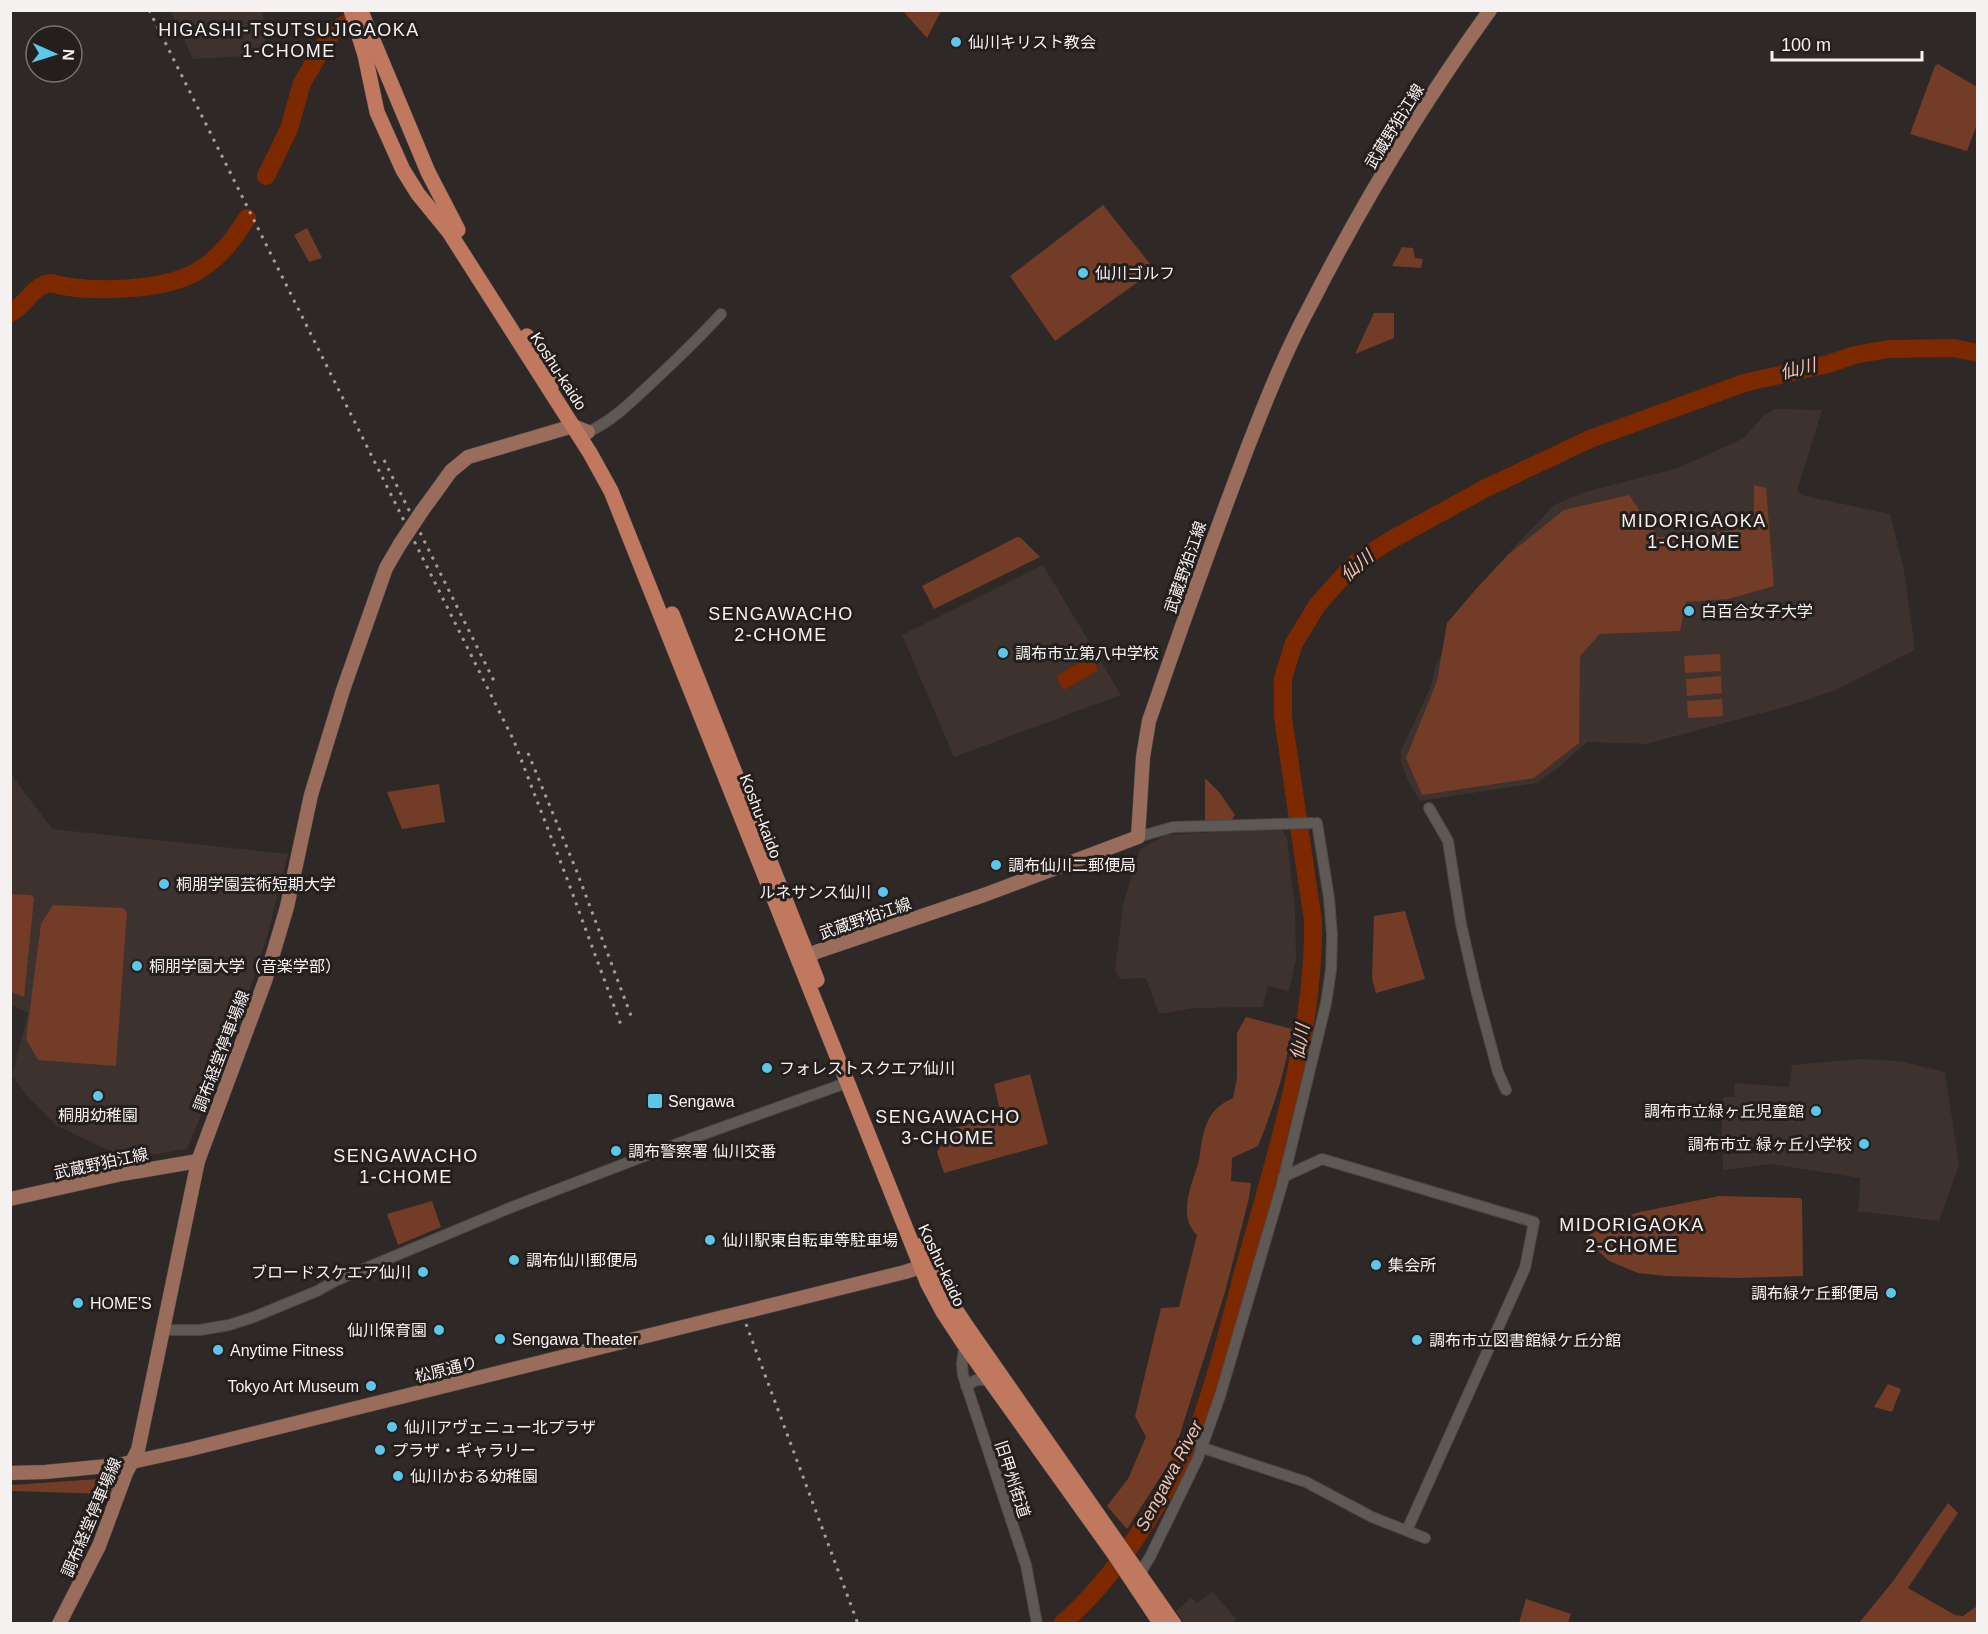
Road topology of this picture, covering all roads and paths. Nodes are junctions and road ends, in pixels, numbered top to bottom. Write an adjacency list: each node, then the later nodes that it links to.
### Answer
1 (351, 10): 5 (highway, Koshu-kaido)
2 (361, 10): 6 (highway, Koshu-kaido)
3 (1490, 10): 8 (main road, 武蔵野狛江線)
4 (721, 314): 6 (street)
5 (573, 426): 6 (main road); 9 (highway, Koshu-kaido); 12 (main road, 調布経堂停車場線, bridge)
6 (588, 432): 9 (highway, Koshu-kaido)
7 (1429, 808): 11 (street)
8 (1138, 837): 9 (main road, 武蔵野狛江線); 13 (street)
9 (803, 959): 10 (highway, Koshu-kaido); 15 (highway, Koshu-kaido)
10 (846, 1083): 15 (highway, Koshu-kaido); 17 (street, bridge)
11 (1506, 1090)
12 (198, 1161): 14 (main road, 武蔵野狛江線); 17 (main road, 調布経堂停車場線)
13 (1283, 1177): 21 (street); 24 (street)
14 (10, 1199)
15 (925, 1266): 16 (highway, Koshu-kaido); 18 (highway, Koshu-kaido); 22 (main road, 松原通り, bridge)
16 (967, 1327): 18 (street, 旧甲州街道); 26 (highway, Koshu-kaido)
17 (162, 1330): 22 (main road, 調布経堂停車場線)
18 (964, 1344): 19 (highway, Koshu-kaido); 20 (street, 旧甲州街道)
19 (990, 1380): 20 (street); 26 (highway, Koshu-kaido)
20 (966, 1386): 29 (street, 旧甲州街道)
21 (1199, 1444): 24 (street); 27 (street)
22 (133, 1460): 23 (main road, 松原通り); 28 (main road, 調布経堂停車場線)
23 (10, 1473)
24 (1407, 1530): 25 (street)
25 (1425, 1538)
26 (1117, 1549): 27 (highway, Koshu-kaido)
27 (1134, 1573): 30 (highway, Koshu-kaido); 31 (highway, Koshu-kaido)
28 (59, 1623)
29 (1037, 1623)
30 (1161, 1623)
31 (1174, 1623)

